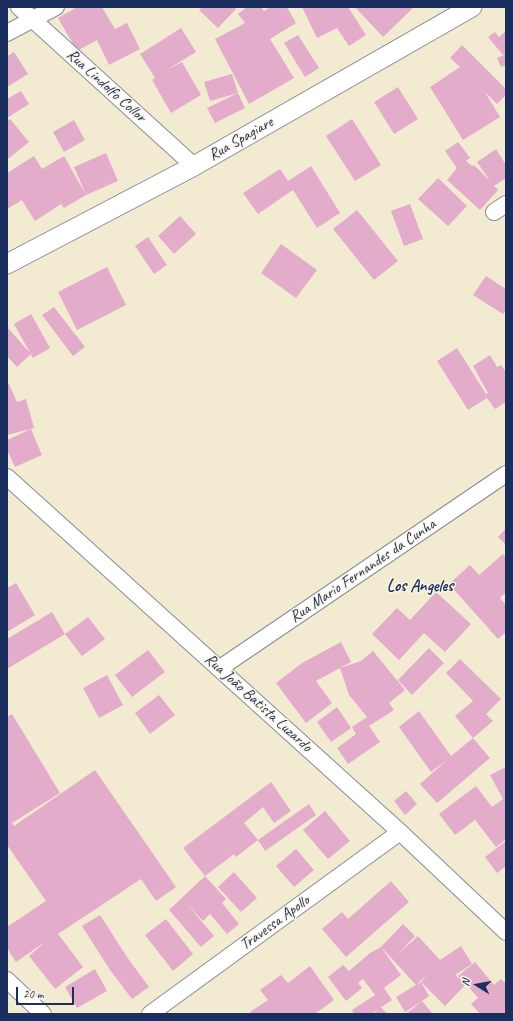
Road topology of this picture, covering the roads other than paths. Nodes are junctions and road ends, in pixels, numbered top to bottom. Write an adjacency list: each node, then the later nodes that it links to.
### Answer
1 (19, 7): 4 (street, Rua Lindolfo Collor)
2 (56, 7): 4 (street)
3 (472, 7): 6 (street, Rua Spagiare)
4 (32, 19): 5 (street); 6 (street, Rua Lindolfo Collor)
5 (7, 33)
6 (194, 166): 7 (street, Rua Spagiare)
7 (7, 264)
8 (506, 474): 10 (street, Rua Mario Fernandes da Cunha)
9 (7, 477): 10 (street, Rua João Batista Luzardo)
10 (220, 668): 11 (street, Rua João Batista Luzardo)
11 (400, 832): 12 (street, Rua João Batista Luzardo); 15 (street, Travessa Apollo)
12 (506, 932)
13 (7, 980): 14 (street)
14 (43, 1014)
15 (150, 1014)

